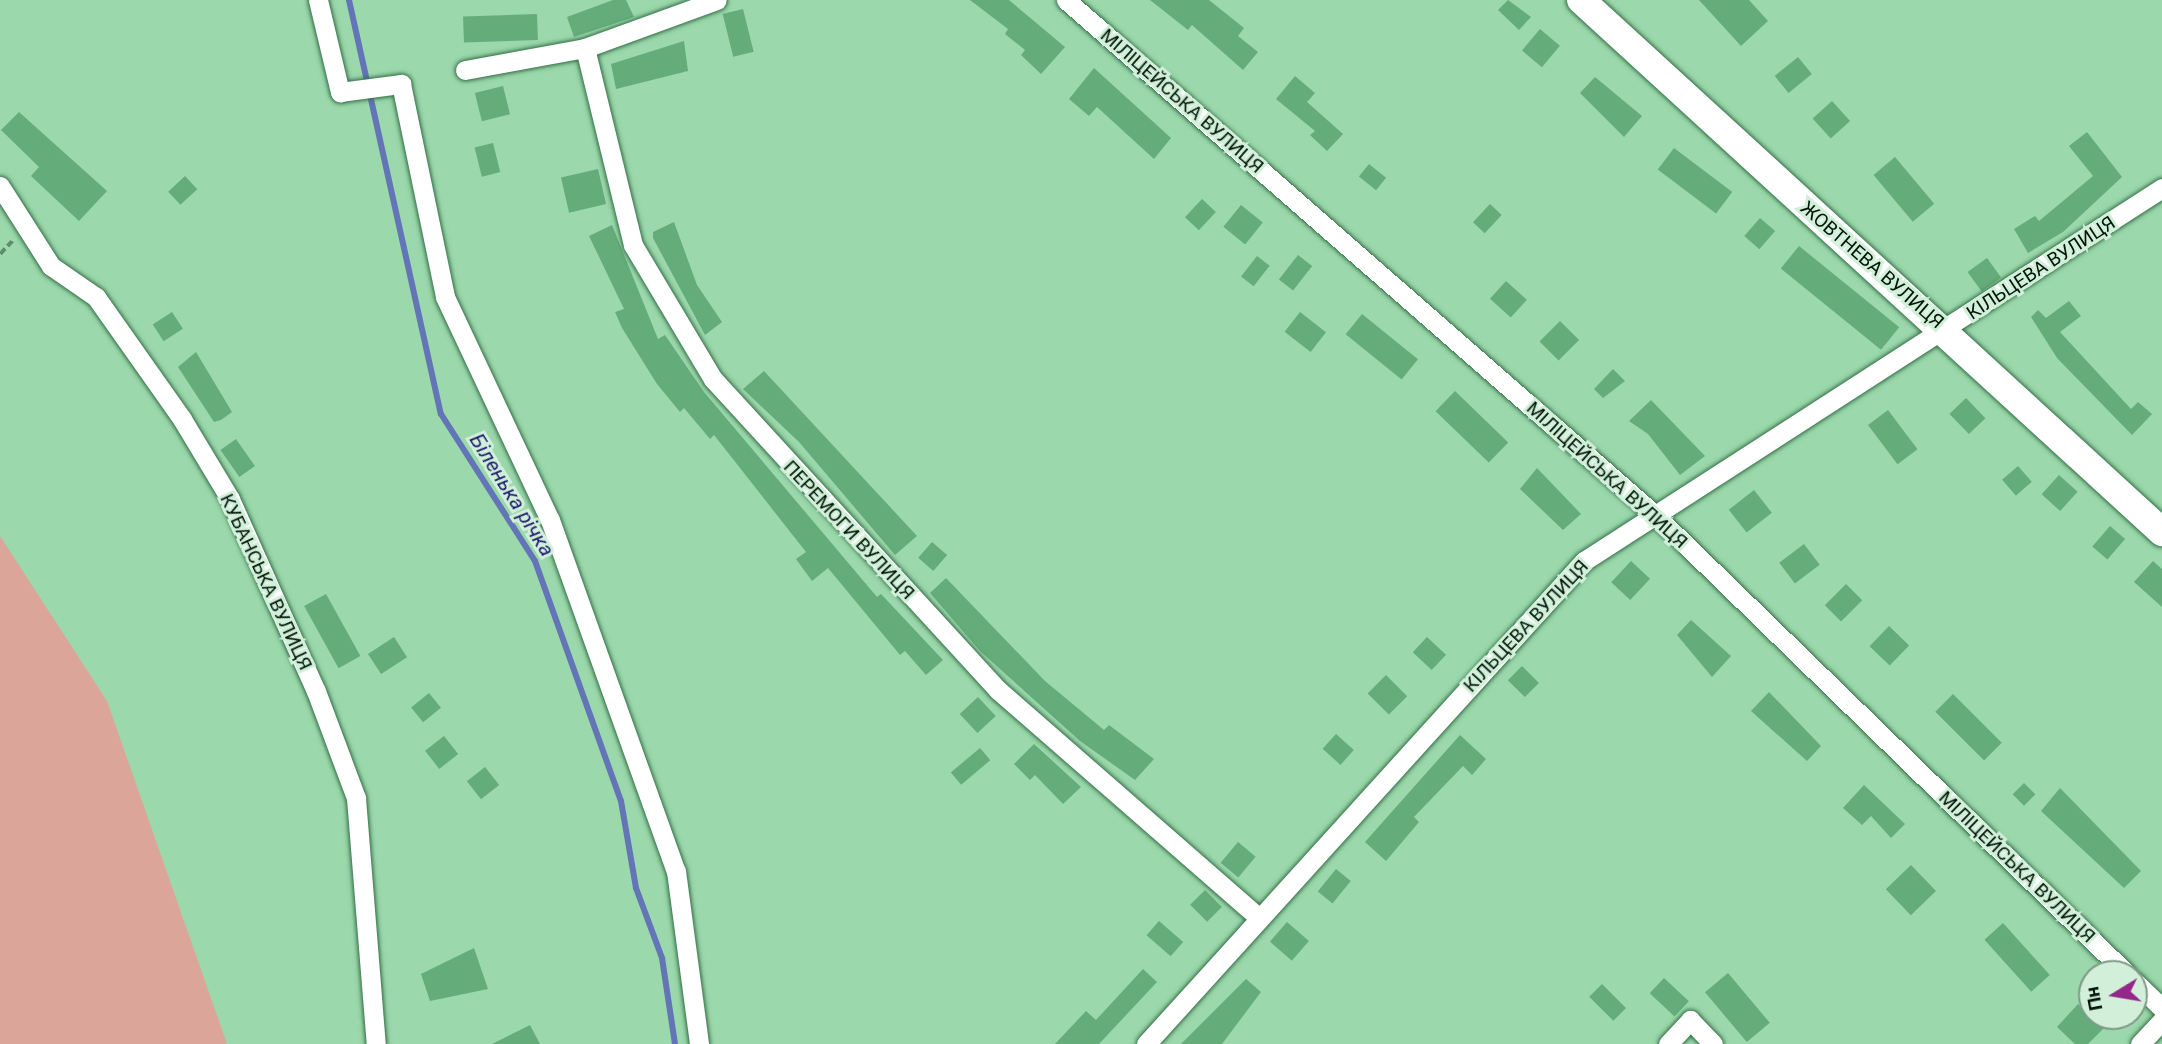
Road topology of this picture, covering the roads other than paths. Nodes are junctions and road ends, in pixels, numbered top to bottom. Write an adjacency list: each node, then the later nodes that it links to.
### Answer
1 (318, 0): 18 (street)
2 (717, 0): 5 (street)
3 (1066, 0): 10 (street, МІЛІЦЕЙСЬКА ВУЛИЦЯ)
4 (1581, 0): 9 (main road, ЖОВТНЕВА ВУЛИЦЯ)
5 (585, 48): 6 (street); 12 (street, ПЕРЕМОГИ ВУЛИЦЯ)
6 (465, 70)
7 (0, 186): 17 (street, КУБАНСЬКА ВУЛИЦЯ)
8 (2162, 188): 9 (street, КІЛЬЦЕВА ВУЛИЦЯ)
9 (1947, 330): 10 (street, КІЛЬЦЕВА ВУЛИЦЯ); 11 (main road, ЖОВТНЕВА ВУЛИЦЯ)
10 (1654, 514): 12 (street, КІЛЬЦЕВА ВУЛИЦЯ); 13 (street, МІЛІЦЕЙСЬКА ВУЛИЦЯ)
11 (2162, 532)
12 (1257, 916): 19 (street, КІЛЬЦЕВА ВУЛИЦЯ)
13 (2113, 960)
14 (2148, 994): 15 (street)
15 (2162, 1008)
16 (2162, 1020): 22 (street)
17 (376, 1044)
18 (699, 1044)
19 (1146, 1044)
20 (1668, 1044): 21 (street)
21 (1713, 1044)
22 (2140, 1044)

